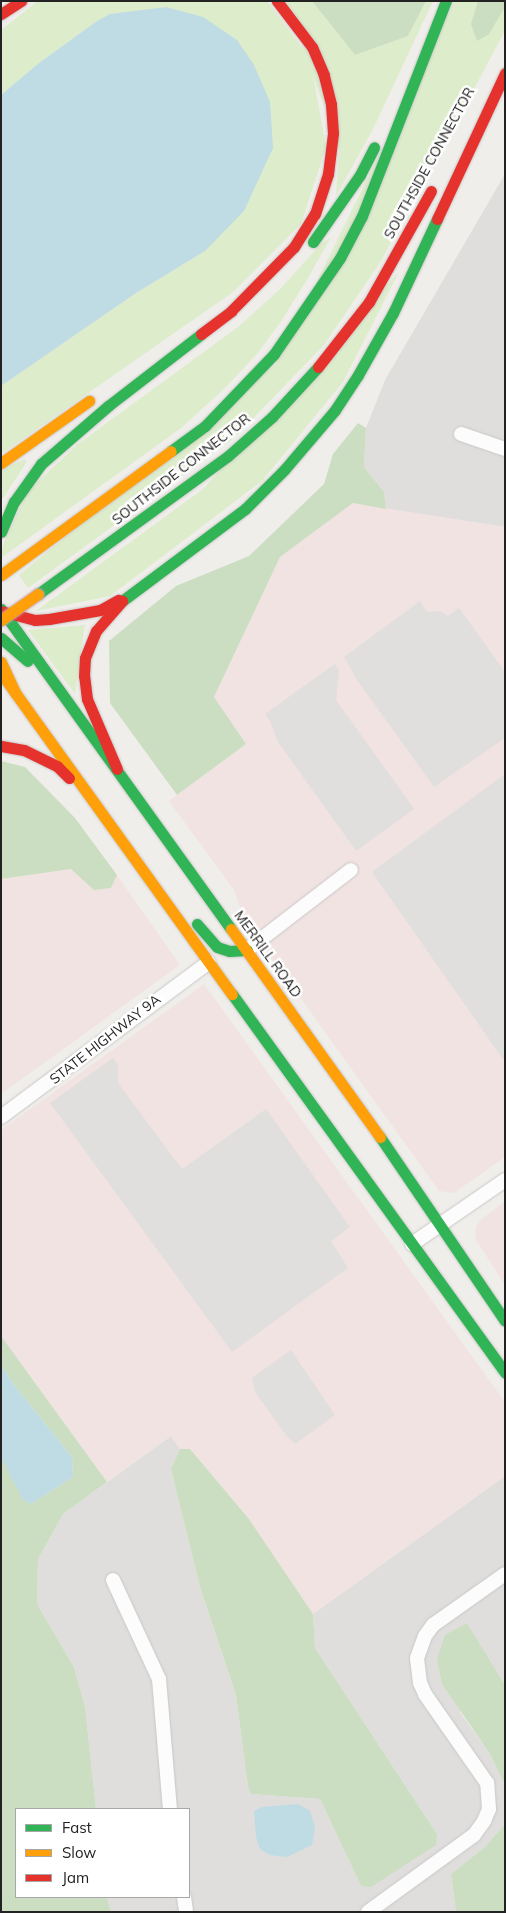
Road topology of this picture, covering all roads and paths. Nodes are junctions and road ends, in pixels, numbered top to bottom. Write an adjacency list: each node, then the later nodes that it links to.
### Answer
1 (13, 1): 5 (main road)
2 (22, 1): 5 (main road)
3 (277, 1): 11 (main road)
4 (446, 1): 6 (main road, SOUTHSIDE CONNECTOR)
5 (1, 13)
6 (420, 69): 10 (main road); 20 (main road, SOUTHSIDE CONNECTOR)
7 (503, 69): 8 (main road, SOUTHSIDE CONNECTOR); 21 (main road)
8 (470, 120)
9 (438, 178): 22 (main road, SOUTHSIDE CONNECTOR, bridge)
10 (298, 260)
11 (267, 276): 13 (main road); 18 (main road)
12 (251, 308): 18 (main road)
13 (158, 352)
14 (95, 397): 17 (main road)
15 (461, 434): 16 (street)
16 (505, 448)
17 (1, 463)
18 (41, 464): 19 (main road)
19 (1, 532)
20 (1, 575)
21 (126, 597): 22 (main road); 30 (main road)
22 (2, 613): 26 (main road, MERRILL ROAD)
23 (1, 638): 26 (main road)
24 (1, 662): 27 (main road)
25 (1, 673): 27 (main road)
26 (61, 692): 30 (main road, MERRILL ROAD)
27 (16, 694): 28 (main road); 31 (main road)
28 (55, 729)
29 (1, 746): 31 (main road)
30 (117, 769): 34 (main road, MERRILL ROAD)
31 (96, 805): 35 (main road)
32 (351, 870): 34 (street)
33 (188, 912): 34 (main road)
34 (247, 950): 38 (main road, MERRILL ROAD)
35 (208, 962): 36 (main road); 39 (street, STATE HIGHWAY 9A); 42 (main road)
36 (228, 964)
37 (249, 975): 38 (main road)
38 (338, 1078): 41 (main road, MERRILL ROAD)
39 (1, 1117)
40 (505, 1180): 41 (street)
41 (440, 1224): 42 (street); 43 (main road, MERRILL ROAD)
42 (412, 1244): 44 (main road)
43 (505, 1321)
44 (505, 1374)
45 (505, 1574): 50 (street)
46 (113, 1580): 47 (street)
47 (170, 1808)
48 (184, 1898): 49 (street)
49 (186, 1912)
50 (368, 1912)

